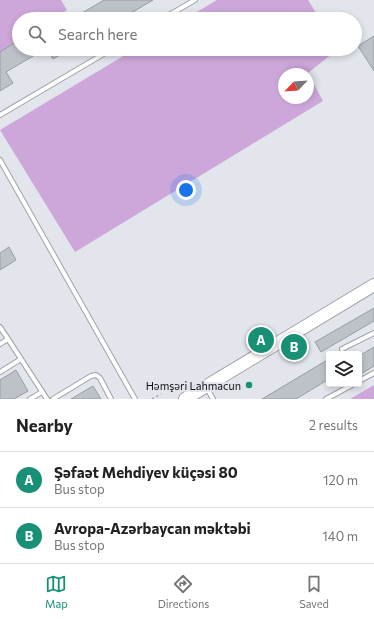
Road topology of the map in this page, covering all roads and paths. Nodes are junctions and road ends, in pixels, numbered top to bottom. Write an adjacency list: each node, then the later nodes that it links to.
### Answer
1 (195, 0): 2 (lane)
2 (174, 12)
3 (100, 56): 4 (lane)
4 (0, 115)
5 (0, 160): 24 (lane)
6 (374, 285): 16 (main road)
7 (0, 327): 9 (lane)
8 (374, 333): 11 (lane)
9 (8, 339): 10 (lane); 12 (lane)
10 (0, 344)
11 (342, 349)
12 (21, 359): 13 (lane); 18 (lane)
13 (0, 372)
14 (374, 373): 15 (lane)
15 (362, 379)
16 (206, 386): 26 (main road); 27 (lane)
17 (348, 387): 28 (lane)
18 (42, 392): 20 (lane); 21 (lane)
19 (161, 394): 25 (path)
20 (30, 399)
21 (47, 399)
22 (53, 399): 23 (lane)
23 (111, 399)
24 (135, 399)
25 (152, 399)
26 (185, 399)
27 (213, 399)
28 (326, 399)

